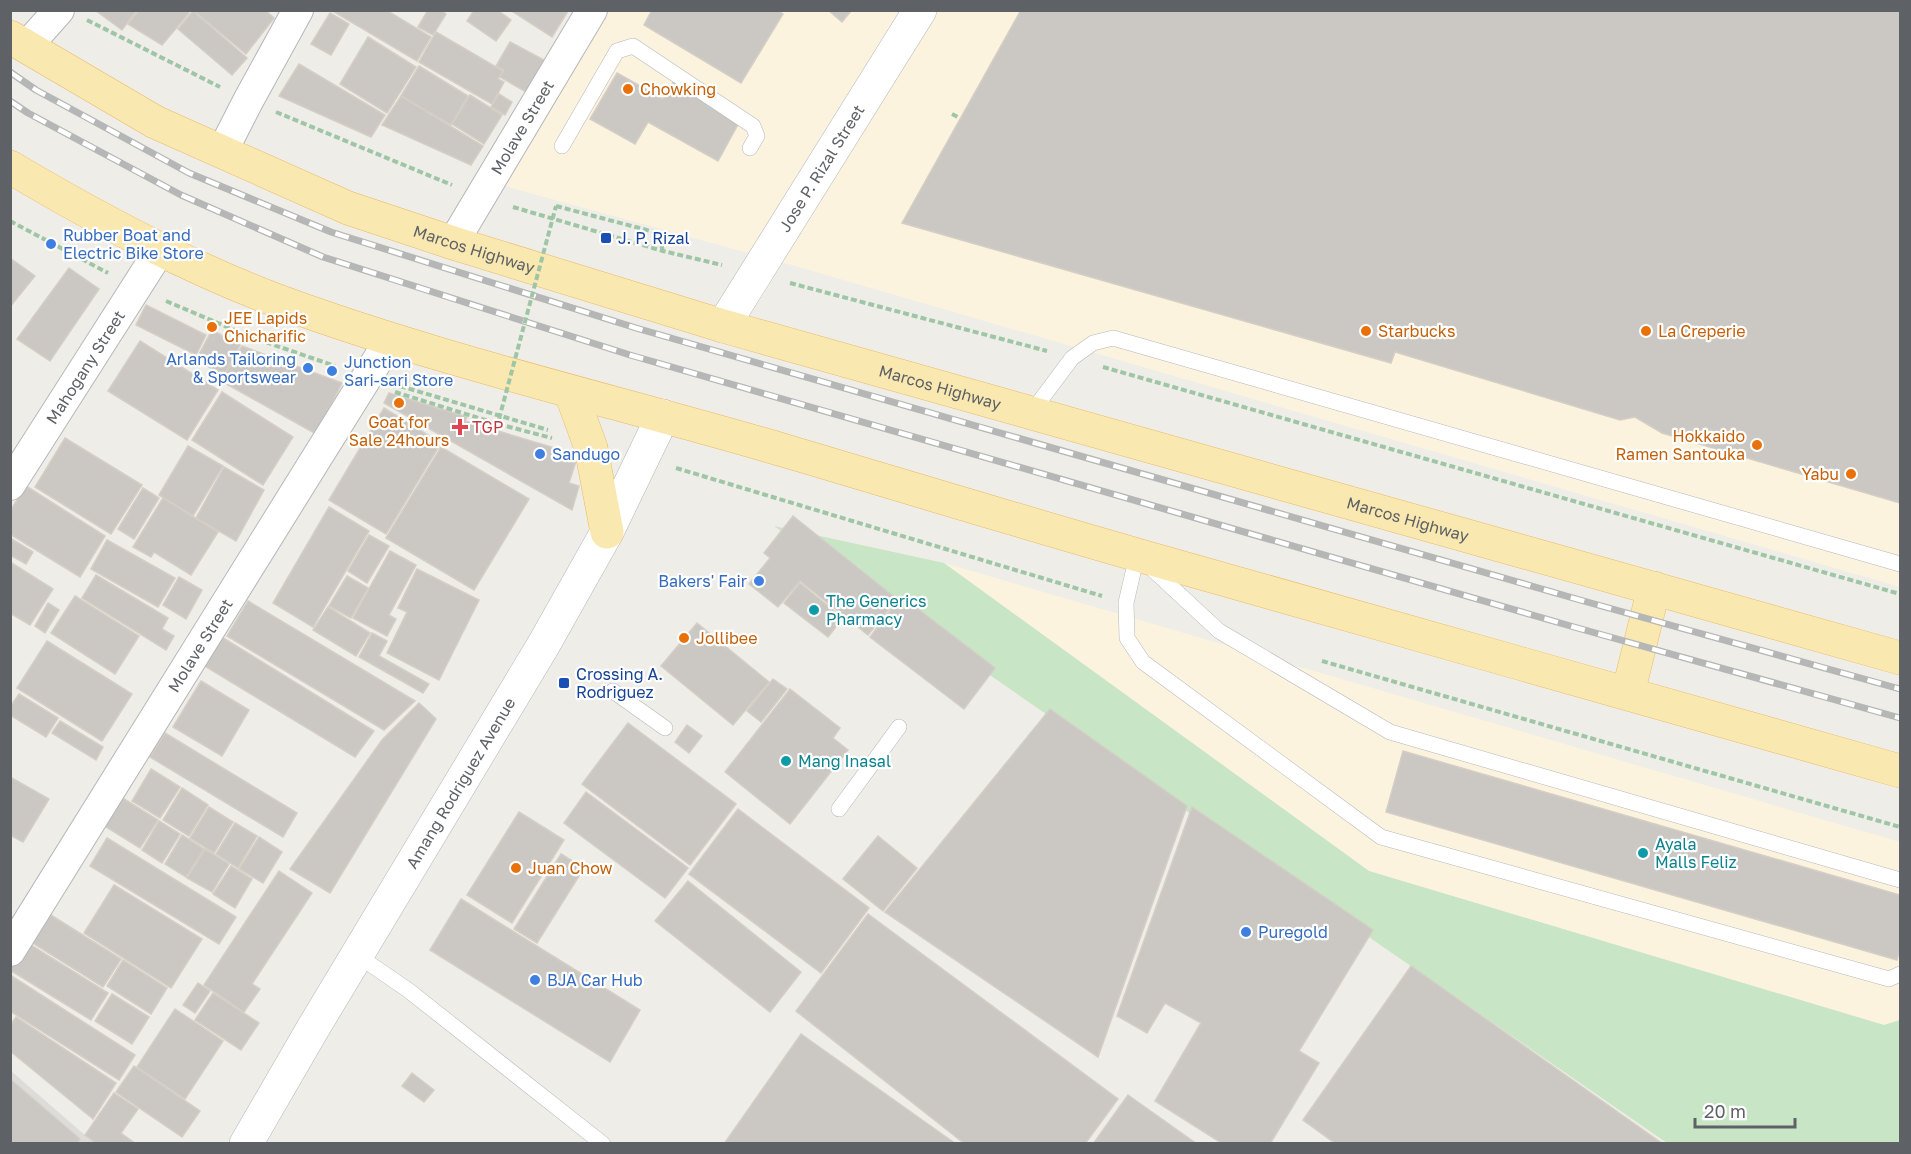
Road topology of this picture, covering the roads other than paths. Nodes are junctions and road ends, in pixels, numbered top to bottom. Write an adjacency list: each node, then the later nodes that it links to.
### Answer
1 (298, 10): 8 (street)
2 (592, 10): 10 (street, Molave Street)
3 (920, 10): 12 (main road, Jose P. Rizal Street)
4 (69, 13): 5 (street)
5 (18, 42): 8 (main road, Marcos Highway)
6 (562, 146): 7 (lane)
7 (750, 148)
8 (222, 152): 10 (main road, Marcos Highway)
9 (10, 167): 11 (main road)
10 (453, 243): 12 (main road, Marcos Highway)
11 (160, 250): 13 (main road); 17 (street, Mahogany Street)
12 (723, 326): 15 (main road, Marcos Highway)
13 (390, 340): 14 (main road); 30 (street, Molave Street)
14 (571, 393): 16 (main road); 18 (main road)
15 (1031, 413): 20 (lane); 21 (main road, Marcos Highway)
16 (663, 416): 18 (main road, Amang Rodriguez Avenue); 19 (main road)
17 (10, 485)
18 (607, 532): 32 (main road, Amang Rodriguez Avenue)
19 (1137, 555): 24 (main road); 29 (lane); 33 (lane)
20 (1900, 564)
21 (1654, 588): 22 (main road, Marcos Highway); 24 (main road)
22 (1900, 658)
23 (613, 691): 26 (lane)
24 (1628, 693): 27 (main road)
25 (899, 727): 28 (lane)
26 (664, 728)
27 (1900, 771)
28 (839, 809)
29 (1900, 880)
30 (19, 914): 31 (street, Molave Street)
31 (10, 951)
32 (357, 955): 34 (main road, Amang Rodriguez Avenue); 35 (lane)
33 (1900, 974)
34 (246, 1143)
35 (603, 1143)

